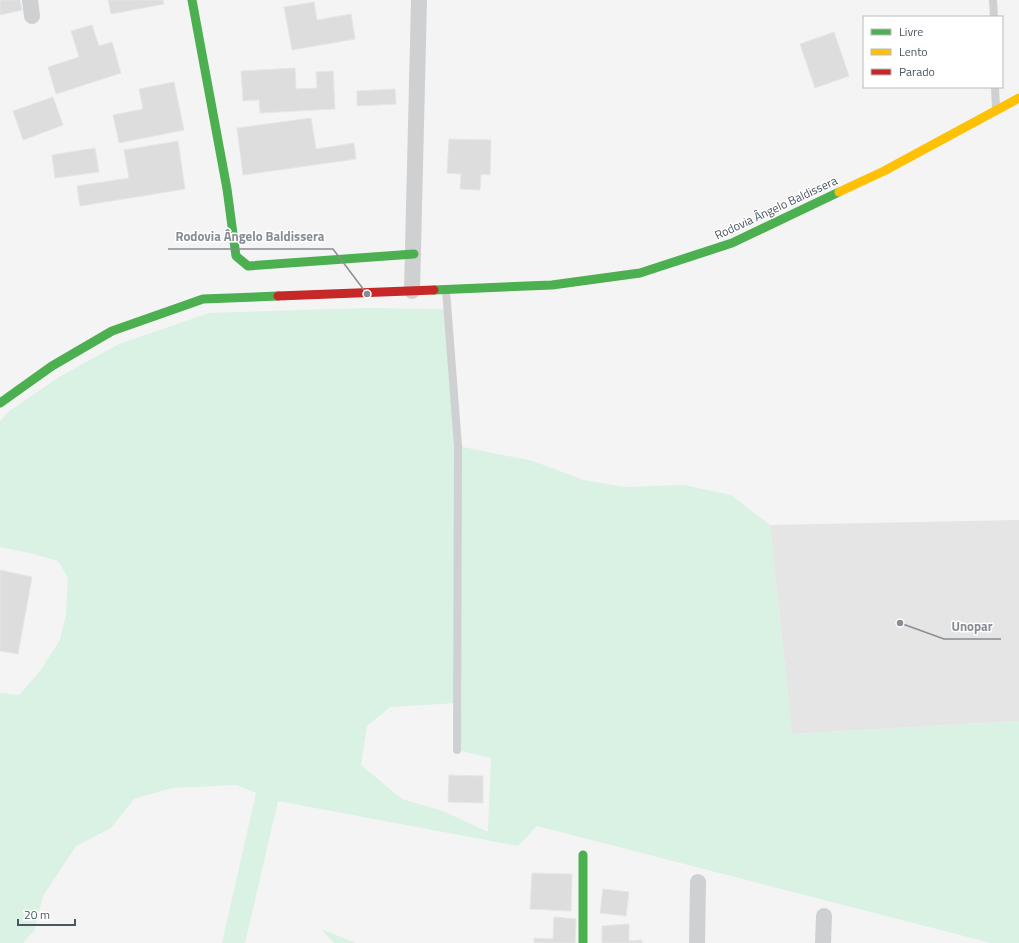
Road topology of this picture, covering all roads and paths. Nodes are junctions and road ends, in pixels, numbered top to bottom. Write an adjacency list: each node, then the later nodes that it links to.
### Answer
1 (192, 0): 8 (street)
2 (419, 0): 8 (street)
3 (993, 0): 4 (lane)
4 (994, 16)
5 (995, 88): 7 (lane)
6 (1019, 98): 7 (street, Rodovia Ângelo Baldissera)
7 (996, 111): 9 (street, Rodovia Ângelo Baldissera)
8 (414, 254): 10 (street)
9 (446, 289): 10 (street, Rodovia Ângelo Baldissera); 12 (lane)
10 (412, 291): 11 (street, Rodovia Ângelo Baldissera)
11 (0, 402)
12 (456, 750)
13 (583, 855): 16 (street)
14 (698, 882): 17 (street)
15 (824, 916): 18 (street)
16 (583, 943)
17 (697, 943)
18 (823, 943)

